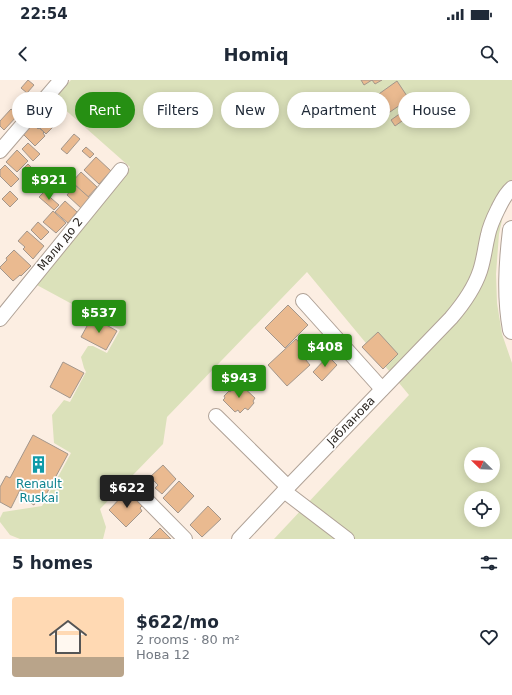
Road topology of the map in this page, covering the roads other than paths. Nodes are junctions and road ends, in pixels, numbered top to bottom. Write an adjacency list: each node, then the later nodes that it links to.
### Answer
1 (61, 80): 2 (street)
2 (0, 151)
3 (121, 170): 7 (street, Мали до 2)
4 (512, 188): 9 (street)
5 (512, 230): 8 (main road)
6 (303, 301): 9 (street, Јабланова)
7 (0, 318)
8 (512, 330)
9 (382, 389): 12 (street, Јабланова)
10 (216, 416): 12 (street)
11 (130, 483): 13 (street)
12 (286, 489): 14 (street, Јабланова); 15 (street)
13 (185, 539)
14 (239, 539)
15 (347, 539)

